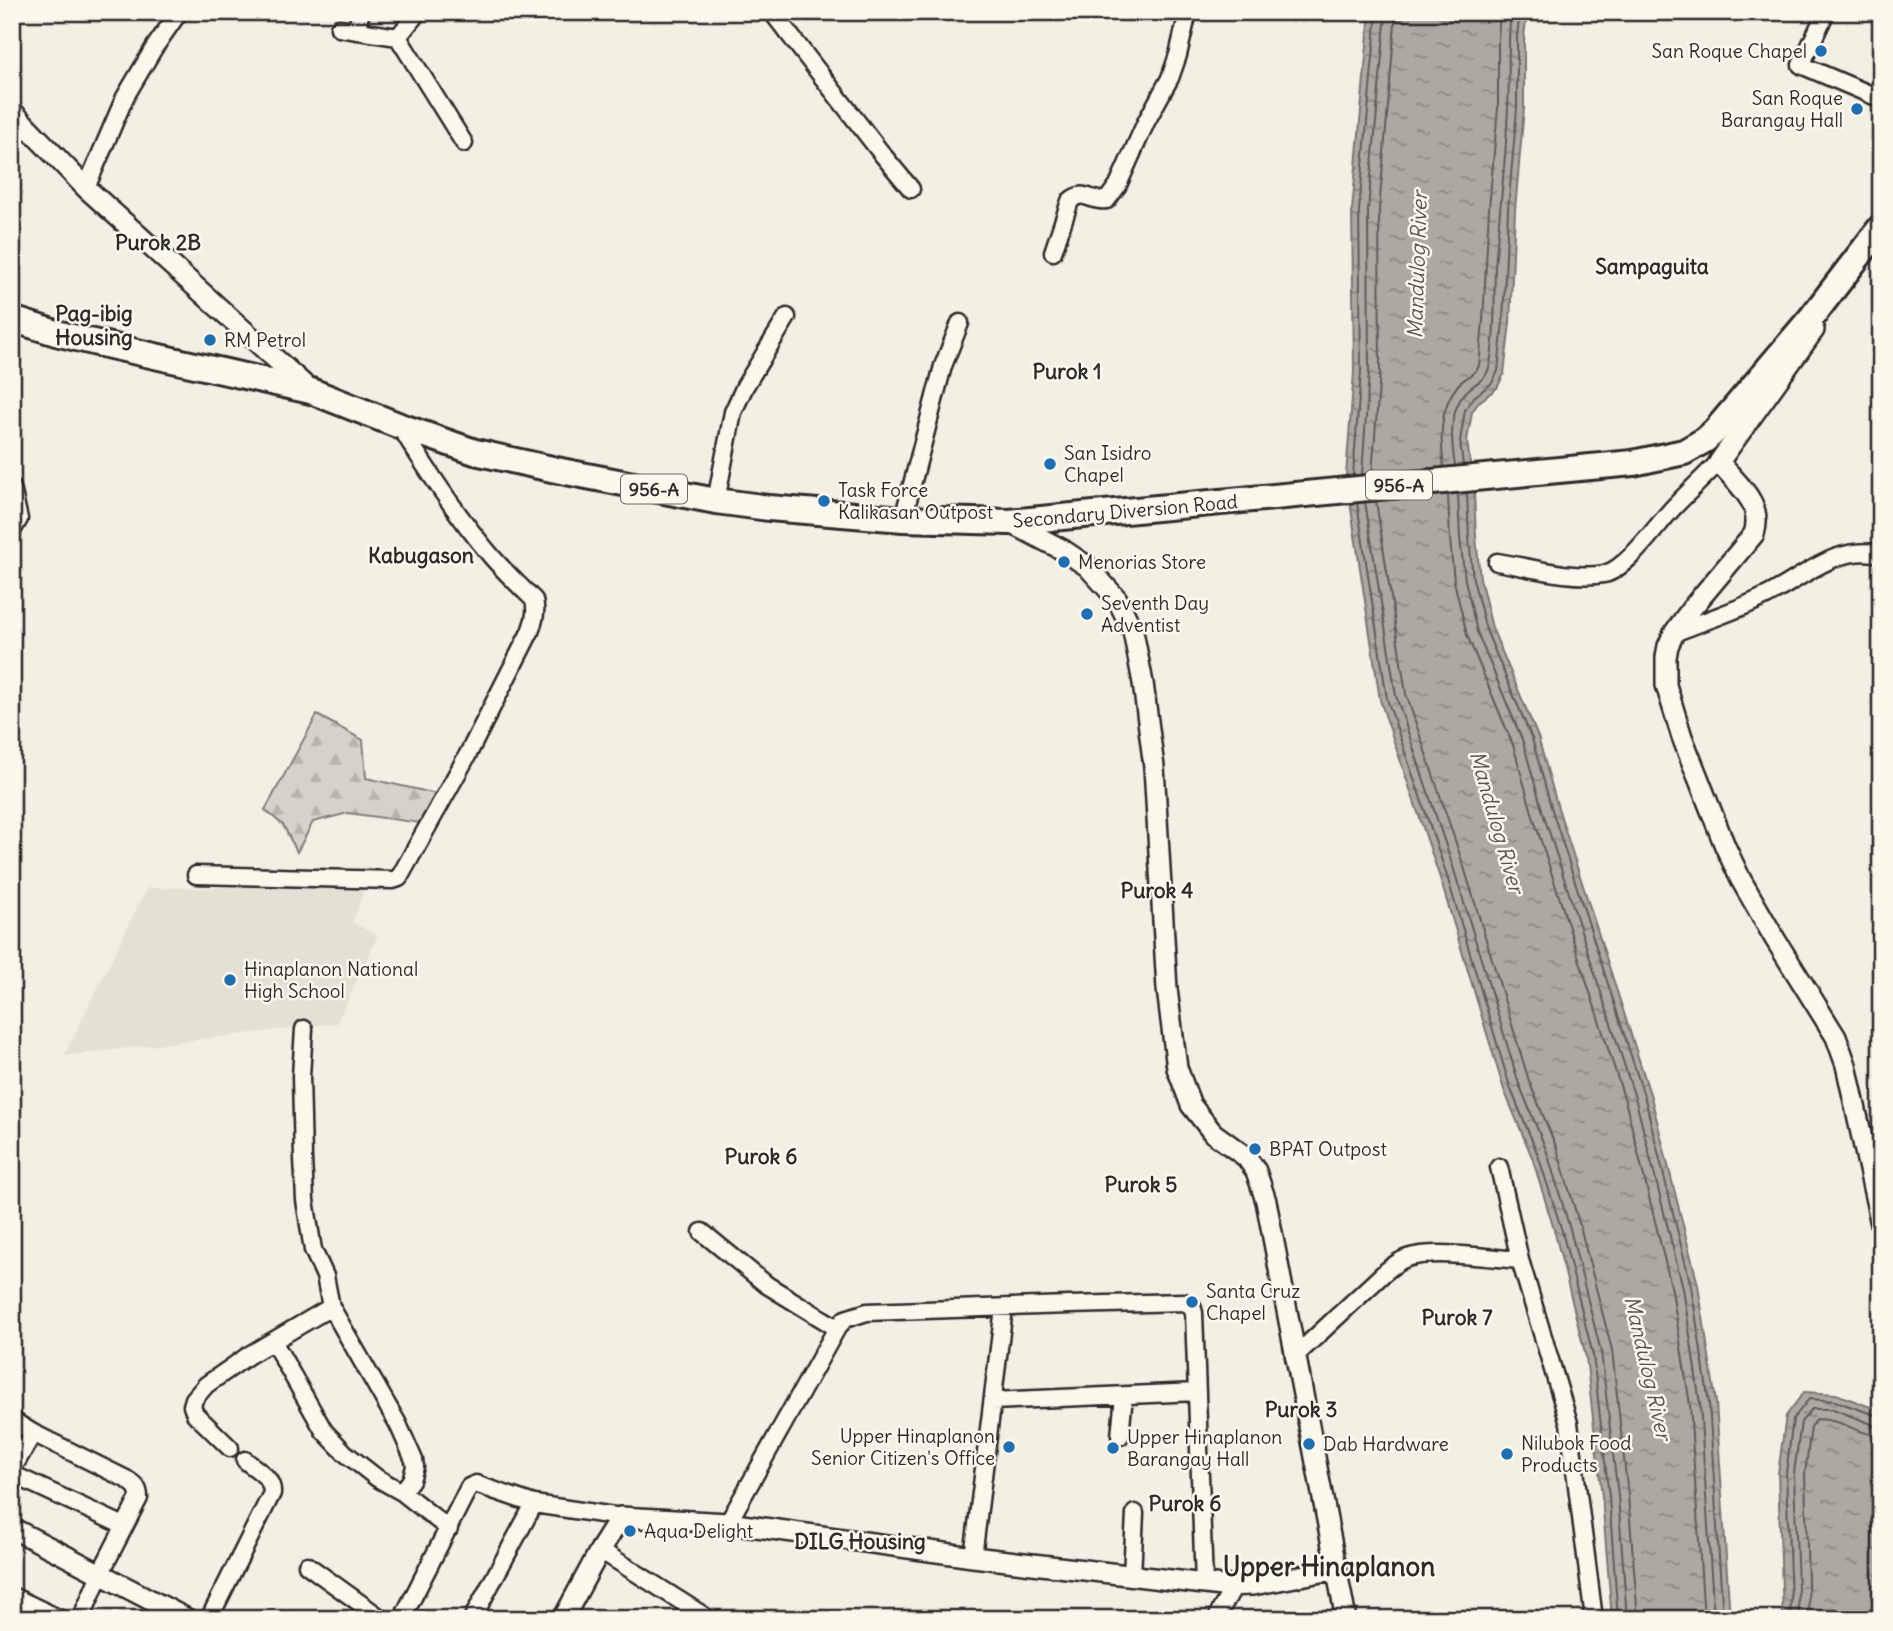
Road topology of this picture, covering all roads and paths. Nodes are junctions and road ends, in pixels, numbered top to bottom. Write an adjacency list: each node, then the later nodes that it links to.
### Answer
1 (179, 12): 13 (street)
2 (362, 12): 8 (street)
3 (418, 12): 9 (street)
4 (772, 12): 14 (street)
5 (1188, 12): 16 (street)
6 (1826, 12): 10 (street)
7 (339, 28): 8 (street)
8 (356, 31): 9 (street)
9 (398, 37): 12 (street)
10 (1881, 99)
11 (12, 111): 13 (street, Secondary Diversion Road / 956-A)
12 (464, 143)
13 (86, 188): 21 (street, Secondary Diversion Road / 956-A)
14 (911, 189)
15 (1881, 227): 17 (main road, Secondary Diversion Road / 956-A)
16 (1053, 251)
17 (1830, 294): 23 (street); 27 (main road, Secondary Diversion Road / 956-A)
18 (787, 317): 25 (street)
19 (12, 319): 21 (main road, 956-A)
20 (960, 323): 26 (street)
21 (311, 391): 22 (main road, Secondary Diversion Road / 956-A)
22 (400, 426): 25 (main road, Secondary Diversion Road / 956-A); 32 (street)
23 (1719, 462): 30 (street); 31 (street)
24 (12, 488): 28 (street)
25 (716, 501): 26 (main road, Secondary Diversion Road / 956-A)
26 (902, 519): 27 (main road, Secondary Diversion Road / 956-A)
27 (1009, 522): 42 (street)
28 (12, 531)
29 (1881, 554): 31 (street)
30 (1497, 562)
31 (1674, 633): 35 (street)
32 (196, 875)
33 (304, 1029): 38 (street)
34 (1499, 1167): 37 (street)
35 (1881, 1224)
36 (702, 1232): 40 (street)
37 (1520, 1260): 42 (street); 80 (street)
38 (331, 1307): 41 (street); 52 (street)
39 (1004, 1308): 40 (street); 43 (street); 45 (street)
40 (837, 1328): 56 (street)
41 (273, 1341): 49 (street); 52 (street)
42 (1294, 1357): 63 (street)
43 (1197, 1392): 44 (street); 66 (street)
44 (1124, 1396): 45 (street); 48 (street)
45 (993, 1401): 61 (street)
46 (12, 1420): 47 (street)
47 (33, 1433): 51 (street); 57 (street)
48 (1120, 1436)
49 (230, 1448)
50 (245, 1460): 72 (street)
51 (12, 1472): 57 (street)
52 (402, 1492): 59 (street)
53 (534, 1504): 55 (street); 59 (street); 75 (street)
54 (1135, 1513): 65 (street)
55 (621, 1517): 56 (street); 60 (street)
56 (728, 1523): 61 (street)
57 (124, 1526): 64 (street)
58 (12, 1528): 64 (street)
59 (449, 1529): 74 (street)
60 (600, 1550): 76 (street); 77 (street)
61 (973, 1557): 65 (street)
62 (307, 1565): 73 (street)
63 (1337, 1569): 67 (street); 79 (street)
64 (100, 1574): 70 (street); 71 (street)
65 (1132, 1576): 66 (street)
66 (1204, 1584): 67 (street)
67 (1234, 1586): 78 (street)
68 (12, 1596): 69 (street)
69 (60, 1619)
70 (80, 1619)
71 (187, 1619)
72 (209, 1619)
73 (382, 1619)
74 (402, 1619)
75 (472, 1619)
76 (563, 1619)
77 (709, 1619)
78 (1218, 1619)
79 (1346, 1619)
80 (1594, 1619)

